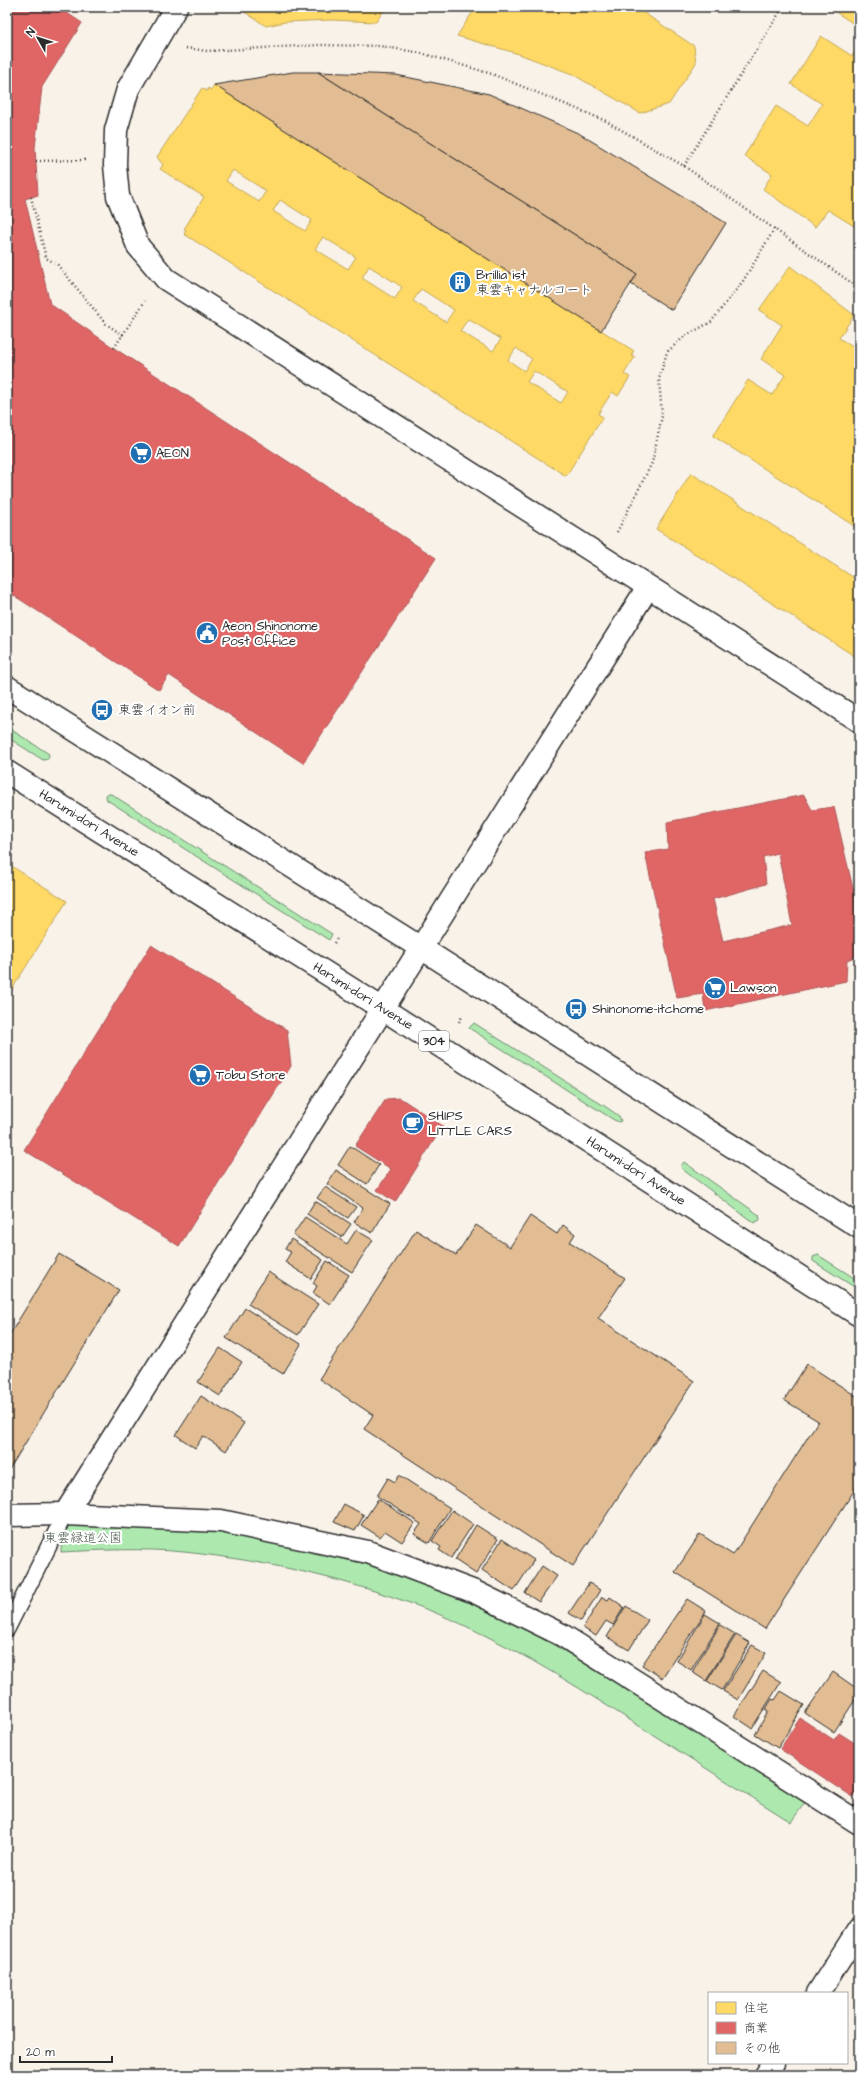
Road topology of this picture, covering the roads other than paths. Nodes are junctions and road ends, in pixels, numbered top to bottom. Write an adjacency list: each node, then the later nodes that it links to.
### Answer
1 (176, 7): 2 (street)
2 (648, 587): 4 (street); 6 (street)
3 (7, 687): 6 (street)
4 (859, 721)
5 (7, 772): 7 (street, Harumi-dori Avenue / 304)
6 (421, 948): 7 (street); 8 (street)
7 (383, 1009): 9 (street, Harumi-dori Avenue / 304); 10 (street)
8 (859, 1227)
9 (859, 1314)
10 (66, 1514): 11 (street); 12 (lane); 13 (street)
11 (7, 1515)
12 (7, 1629)
13 (859, 1823)
14 (859, 1929): 15 (street)
15 (819, 1992)
16 (772, 2064): 17 (street)
17 (765, 2075)

